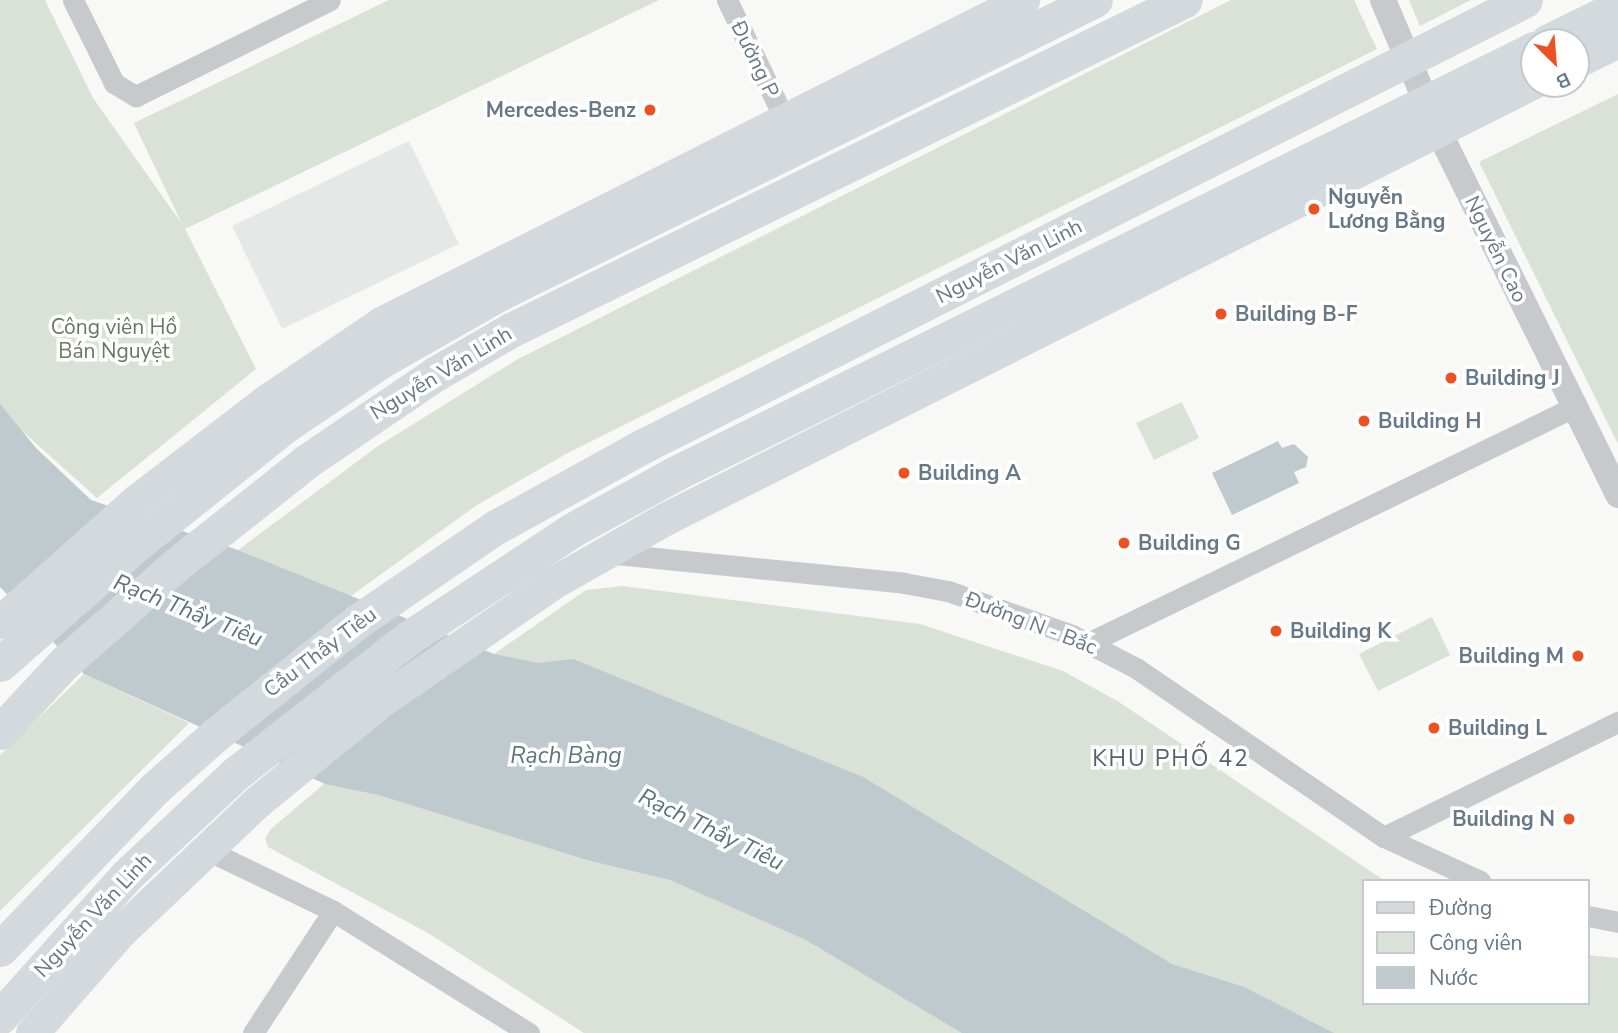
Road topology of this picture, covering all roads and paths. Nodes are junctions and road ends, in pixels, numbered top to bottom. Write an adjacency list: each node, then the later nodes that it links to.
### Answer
1 (73, 0): 2 (street)
2 (330, 0)
3 (727, 0): 17 (street, Đường P)
4 (1023, 0): 17 (main road, Nguyễn Văn Linh)
5 (1095, 0): 17 (highway, Nguyễn Văn Linh)
6 (1185, 0): 28 (highway, Nguyễn Văn Linh)
7 (1383, 0): 14 (street, Nguyễn Cao)
8 (1524, 0): 14 (highway, Nguyễn Văn Linh)
9 (1618, 7): 10 (highway)
10 (1575, 28)
11 (1618, 41): 12 (main road)
12 (1590, 55)
13 (1520, 57): 16 (highway, Nguyễn Văn Linh)
14 (1408, 58): 16 (street, Nguyễn Cao); 21 (highway, Nguyễn Văn Linh)
15 (1520, 87): 16 (main road, Nguyễn Văn Linh)
16 (1432, 116): 18 (street, Nguyễn Cao); 22 (main road, Nguyễn Văn Linh); 23 (highway, Nguyễn Văn Linh)
17 (791, 132): 19 (highway, Nguyễn Văn Linh)
18 (1574, 407): 20 (street, Nguyễn Cao); 25 (street)
19 (276, 413): 24 (main road); 26 (highway)
20 (1618, 495)
21 (496, 527): 29 (highway, Cầu Thầy Tiêu)
22 (604, 552): 23 (main road, Nguyễn Văn Linh); 25 (street, Đường N - Bắc)
23 (540, 571): 30 (highway, Cầu Thầy Tiêu); 32 (main road)
24 (0, 622)
25 (1088, 643): 31 (street, Đường N - Bắc)
26 (0, 664)
27 (1618, 722): 31 (street)
28 (0, 732)
29 (154, 789): 37 (highway, Nguyễn Văn Linh)
30 (189, 815): 38 (highway, Nguyễn Văn Linh)
31 (1384, 837): 33 (street, Đường N - Bắc)
32 (210, 844): 34 (street); 39 (main road, Nguyễn Văn Linh)
33 (1476, 879)
34 (333, 911): 40 (street); 41 (street)
35 (1590, 916): 36 (street)
36 (1618, 922)
37 (0, 949)
38 (0, 1017)
39 (32, 1033)
40 (253, 1033)
41 (529, 1033)

